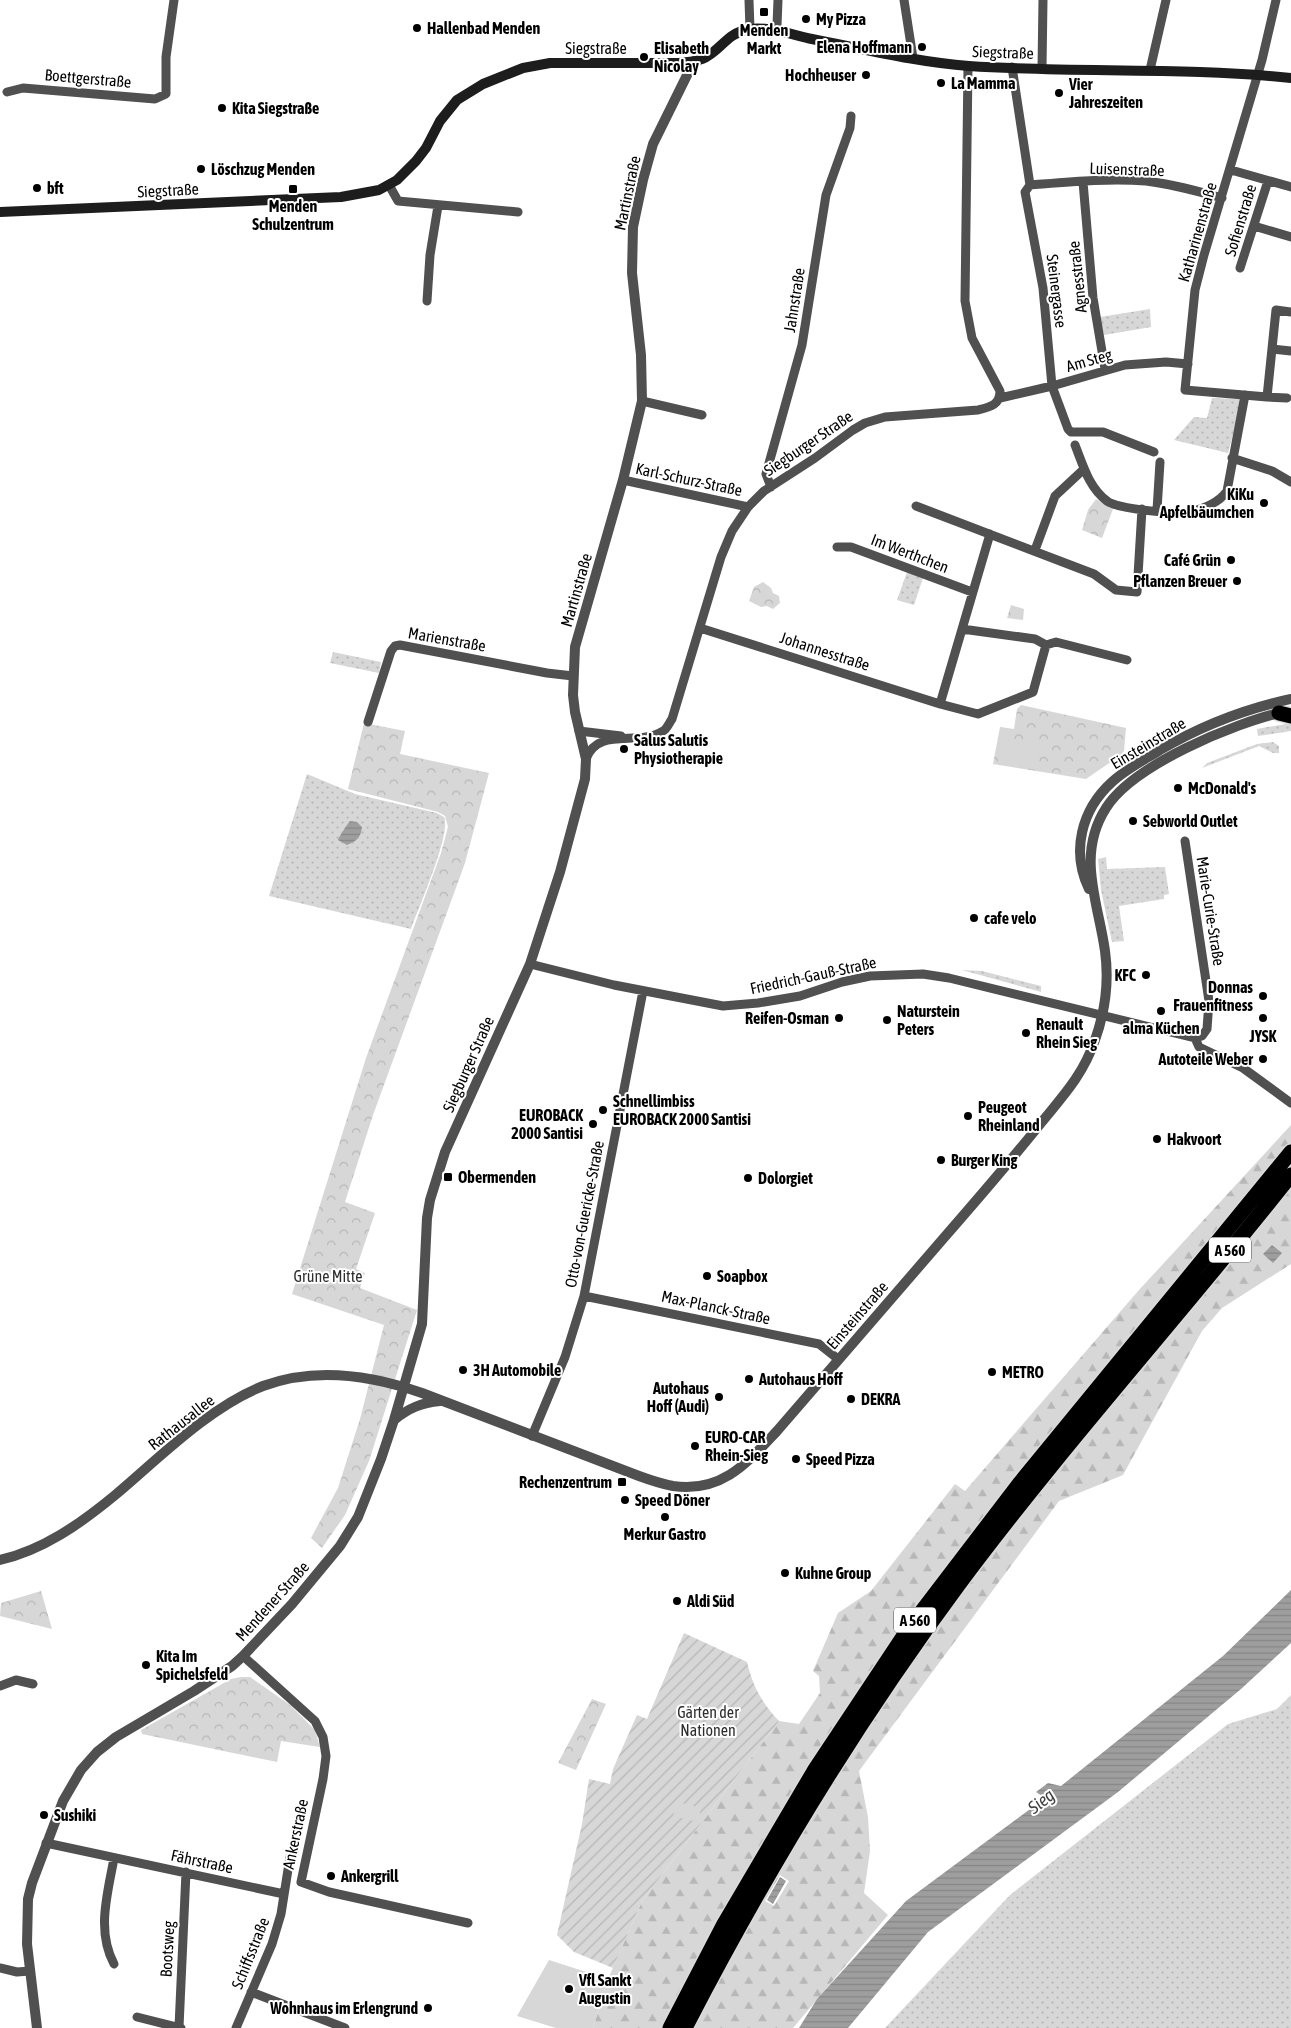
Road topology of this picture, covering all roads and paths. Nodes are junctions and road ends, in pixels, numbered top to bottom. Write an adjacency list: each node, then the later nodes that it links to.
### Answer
1 (174, 0): 18 (street, Boettgerstraße)
2 (749, 0): 8 (street)
3 (778, 0): 9 (street)
4 (904, 0): 10 (street)
5 (1043, 0): 14 (street)
6 (1166, 0): 15 (street)
7 (1276, 0): 16 (street, Katharinenstraße)
8 (750, 29): 9 (main road, Siegstraße); 11 (main road, Siegstraße)
9 (772, 31): 10 (main road, Siegstraße)
10 (913, 58): 12 (main road, Siegstraße)
11 (694, 61): 23 (main road, Siegstraße); 44 (street, Martinstraße)
12 (968, 66): 13 (main road, Siegstraße); 42 (street)
13 (1012, 67): 14 (main road, Siegstraße); 24 (street, Steinergasse)
14 (1042, 68): 15 (main road, Siegstraße)
15 (1150, 70): 16 (main road, Siegstraße)
16 (1258, 75): 17 (main road, Siegstraße); 20 (street, Katharinenstraße)
17 (1291, 78)
18 (7, 92)
19 (851, 116): 53 (street, Jahnstraße)
20 (1231, 170): 21 (street); 26 (street, Katharinenstraße)
21 (1268, 181): 25 (street); 30 (street, Sofienstraße)
22 (1083, 182): 24 (street, Luisenstraße); 26 (street, Luisenstraße); 38 (street, Agnesstraße)
23 (389, 185): 27 (street); 28 (main road, Siegstraße)
24 (1030, 185): 39 (street, Steinergasse)
25 (1291, 187)
26 (1222, 198): 37 (street, Katharinenstraße)
27 (438, 206): 29 (street); 33 (street)
28 (0, 212)
29 (518, 212)
30 (1254, 226): 31 (street); 32 (street, Sofienstraße)
31 (1291, 237)
32 (1240, 268)
33 (427, 301)
34 (1291, 312): 35 (street)
35 (1272, 349): 36 (street); 41 (street)
36 (1291, 351)
37 (1188, 364): 38 (street, Am Steg); 40 (street, Katharinenstraße)
38 (1105, 369): 39 (street, Am Steg)
39 (1052, 386): 42 (street, Am Steg); 47 (street, Steinergasse)
40 (1245, 395): 41 (street); 48 (street)
41 (1267, 396): 43 (street)
42 (1000, 398): 53 (street, Siegburger Straße)
43 (1287, 398)
44 (642, 401): 45 (street); 51 (street, Martinstraße)
45 (702, 415)
46 (1076, 445): 50 (street)
47 (1154, 452)
48 (1232, 458): 52 (street); 57 (street)
49 (1160, 462): 57 (street)
50 (1084, 469): 56 (street); 60 (street)
51 (623, 480): 55 (street, Karl-Schurz-Straße); 66 (street, Martinstraße)
52 (1291, 482)
53 (771, 487): 55 (street, Siegburger Straße)
54 (916, 506): 58 (street)
55 (748, 507): 62 (street, Siegburger Straße)
56 (1142, 509): 57 (street); 60 (street)
57 (1157, 510)
58 (990, 534): 60 (street); 61 (street)
59 (837, 547): 61 (street, Im Werthchen)
60 (1035, 550)
61 (972, 592): 63 (street)
62 (700, 628): 68 (street, Johannesstraße); 72 (street, Siegburger Straße)
63 (962, 629): 64 (street); 68 (street)
64 (1046, 645): 65 (street); 68 (street, Johannesstraße)
65 (1127, 660)
66 (573, 676): 70 (street, Marienstraße); 71 (street, Martinstraße)
67 (1291, 699): 75 (street, Einsteinstraße)
68 (940, 704)
69 (1287, 713): 75 (street, Einsteinstraße)
70 (368, 722)
71 (579, 731): 72 (street, Siegburger Straße); 73 (street, Siegburger Straße)
72 (634, 738): 73 (street, Siegburger Straße)
73 (586, 759): 76 (street, Siegburger Straße)
74 (1185, 841): 79 (street, Marie-Curie-Straße)
75 (1093, 897): 78 (street, Einsteinstraße)
76 (530, 964): 77 (street, Friedrich-Gauß-Straße); 85 (street, Siegburger Straße)
77 (643, 991): 78 (street, Friedrich-Gauß-Straße); 83 (street, Otto-von-Guericke-Straße)
78 (1102, 1017): 79 (street); 84 (street, Einsteinstraße)
79 (1195, 1038): 80 (street)
80 (1291, 1103)
81 (1291, 1152): 108 (highway, A 560)
82 (1291, 1175): 109 (highway, A 560)
83 (584, 1296): 84 (street, Max-Planck-Straße); 88 (street, Otto-von-Guericke-Straße)
84 (838, 1359): 88 (street, Einsteinstraße)
85 (404, 1387): 86 (street, Einsteinstraße); 87 (street, Mendener Straße); 89 (street, Rathausallee)
86 (441, 1400): 87 (street); 88 (street, Einsteinstraße)
87 (394, 1420): 90 (street, Mendener Straße)
88 (532, 1436)
89 (0, 1560)
90 (243, 1656): 93 (street, Mendener Straße); 98 (street, Ankerstraße)
91 (33, 1684): 92 (street)
92 (0, 1686)
93 (46, 1843): 95 (street, Fährstraße); 101 (street, Mendener Straße)
94 (290, 1857): 97 (street, Schiffsstraße)
95 (114, 1858): 96 (street, Fährstraße); 99 (street)
96 (186, 1872): 97 (street, Fährstraße); 105 (street, Bootsweg)
97 (284, 1894): 102 (street, Schiffsstraße)
98 (468, 1924)
99 (114, 1964)
100 (0, 1968): 101 (street)
101 (30, 1971): 104 (street, Mendener Straße)
102 (251, 1992): 106 (street, Schiffsstraße); 107 (street)
103 (137, 2017): 105 (street, Bootsweg)
104 (37, 2028)
105 (180, 2028)
106 (236, 2028)
107 (345, 2028)
108 (670, 2028)
109 (685, 2028)

